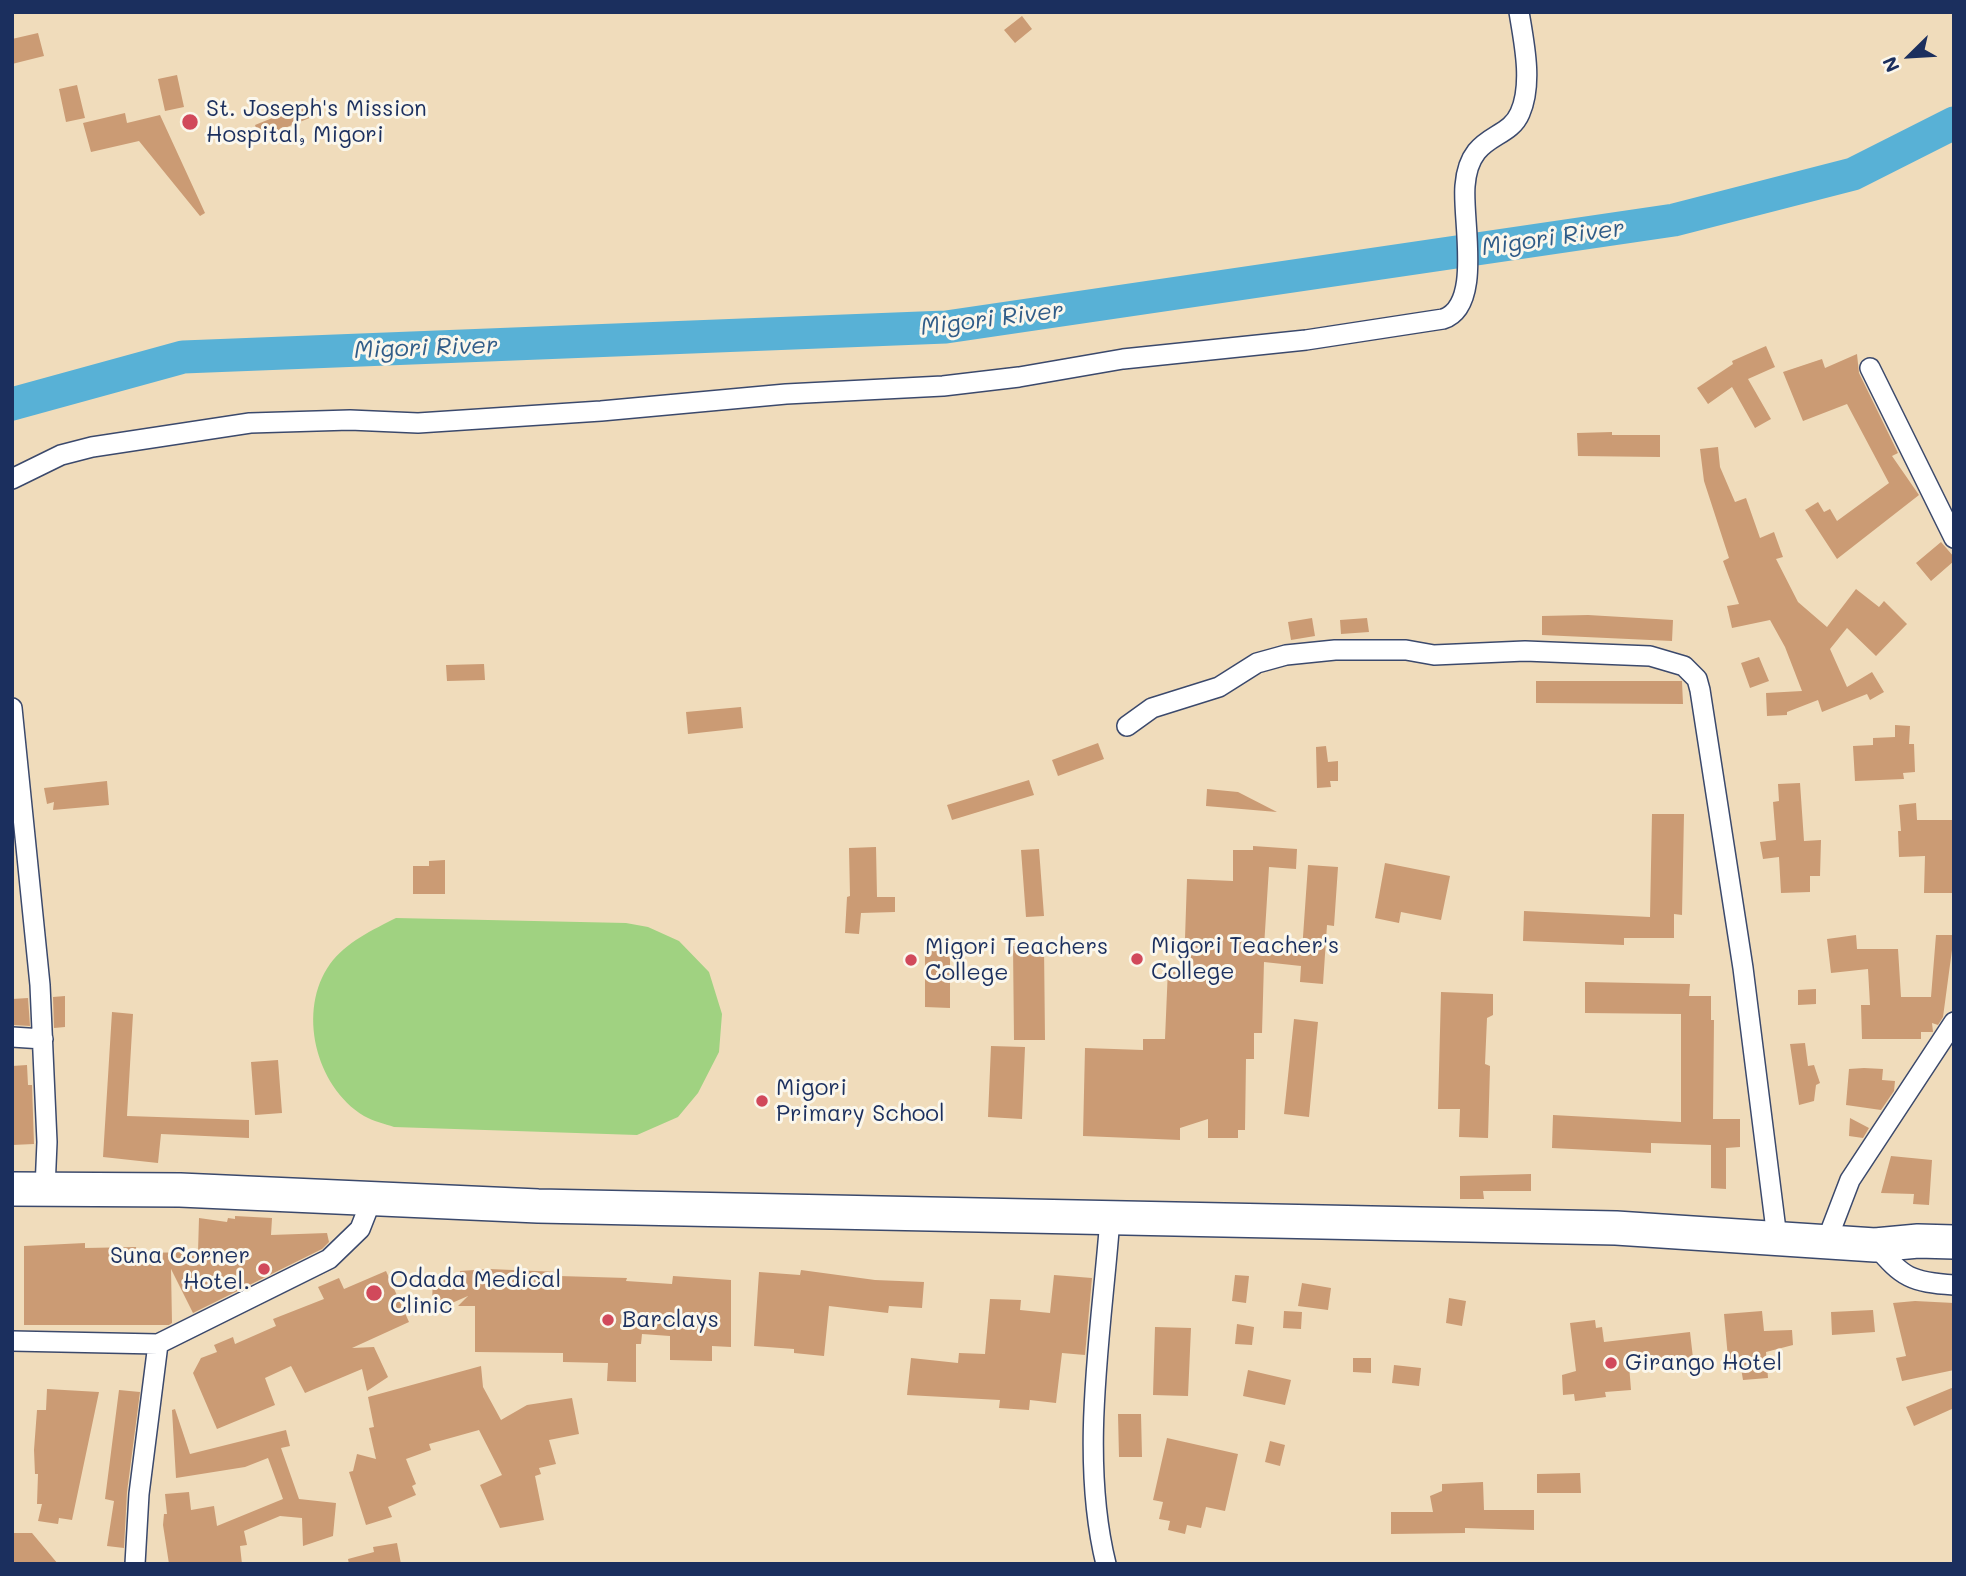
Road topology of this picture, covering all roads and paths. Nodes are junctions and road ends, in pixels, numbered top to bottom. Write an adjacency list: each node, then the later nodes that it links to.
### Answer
1 (1519, 12): 3 (street)
2 (1870, 368): 4 (street)
3 (12, 479)
4 (1954, 538)
5 (12, 708): 9 (street)
6 (1127, 726): 14 (street)
7 (1954, 1022): 15 (street)
8 (12, 1037): 9 (street)
9 (43, 1039): 11 (street)
10 (12, 1189): 11 (highway)
11 (45, 1189): 12 (highway)
12 (373, 1196): 13 (highway); 20 (street)
13 (1110, 1218): 14 (highway); 22 (street)
14 (1777, 1238): 15 (highway)
15 (1827, 1240): 17 (highway)
16 (1954, 1242): 17 (highway)
17 (1875, 1245): 18 (street)
18 (1954, 1285)
19 (12, 1341): 20 (street)
20 (158, 1344): 21 (street)
21 (133, 1560)
22 (1106, 1564)

